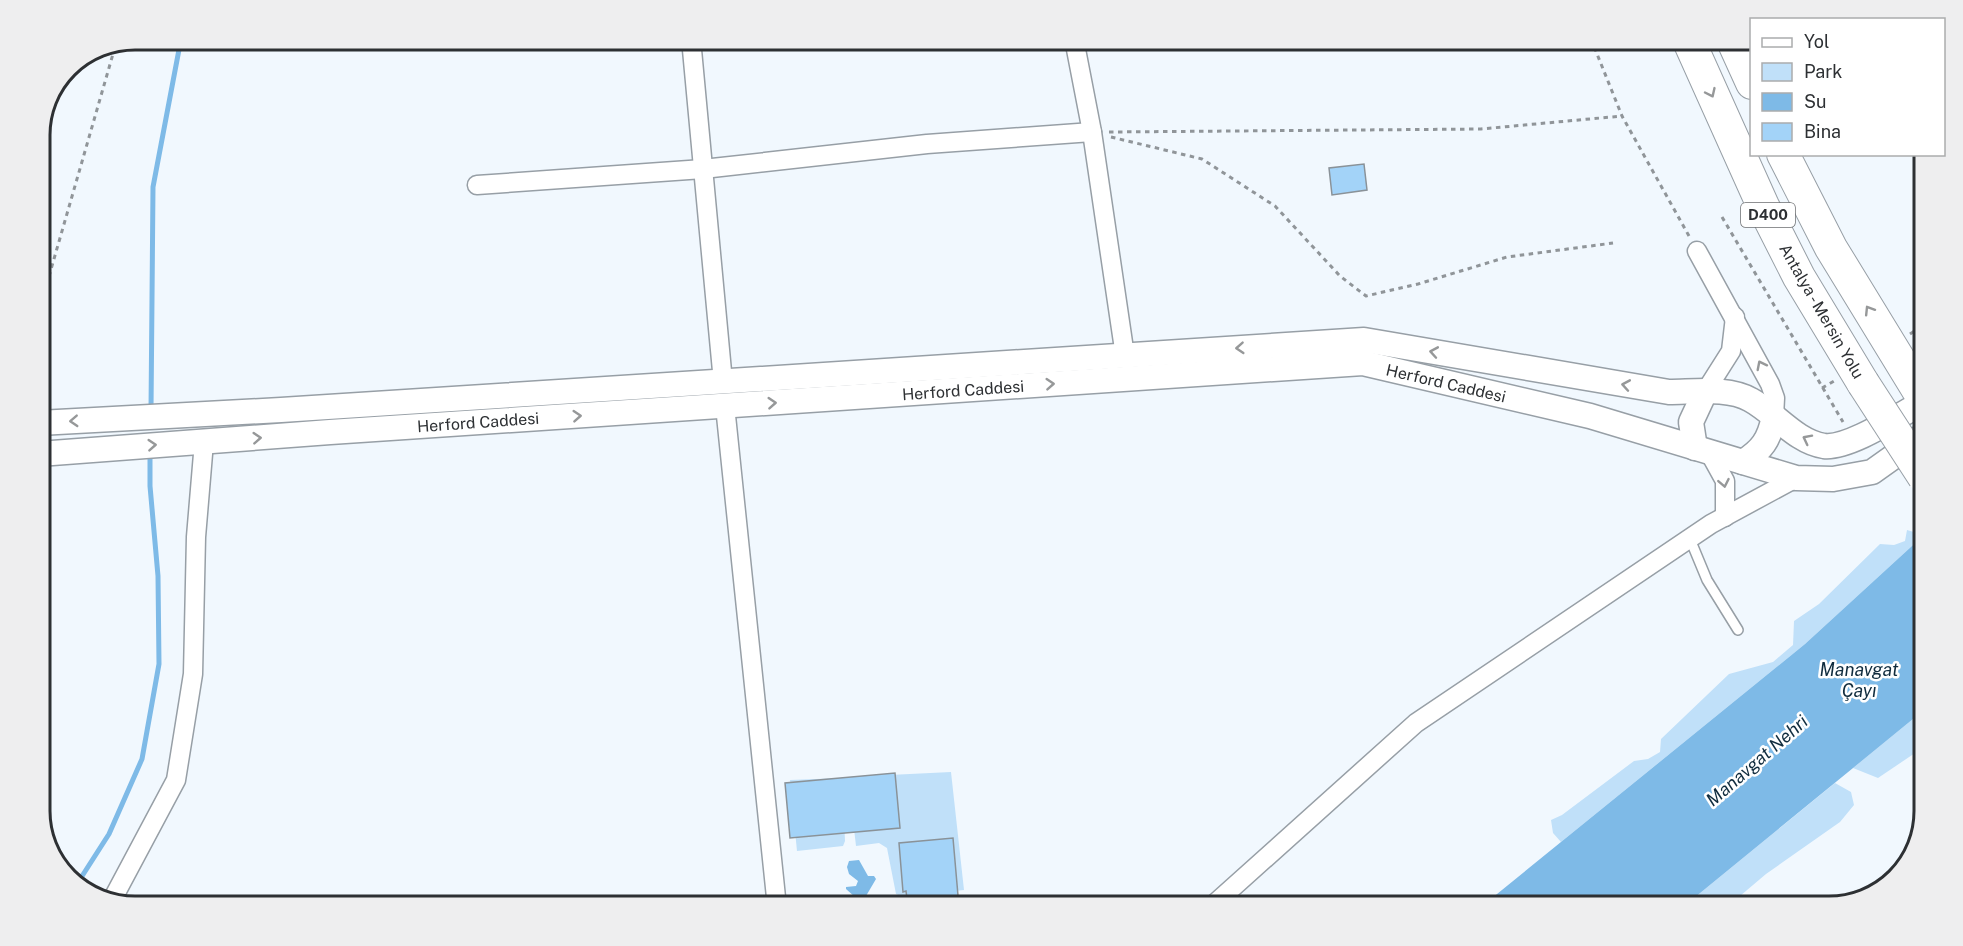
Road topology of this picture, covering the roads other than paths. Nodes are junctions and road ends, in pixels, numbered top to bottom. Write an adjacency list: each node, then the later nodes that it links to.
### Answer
1 (692, 50): 8 (street)
2 (1076, 50): 6 (street)
3 (1693, 50): 24 (highway, Antalya - Mersin Yolu / D400, one-way to 24, bridge)
4 (1737, 50): 5 (highway)
5 (1750, 79)
6 (1092, 132): 8 (street); 12 (street)
7 (1784, 156): 14 (highway, D400, one-way to 7)
8 (703, 169): 9 (street); 13 (street)
9 (477, 185)
10 (1697, 250): 11 (street)
11 (1735, 317): 15 (street); 18 (street, one-way to 11)
12 (1125, 356): 13 (main road, Herford Caddesi); 15 (main road, Herford Caddesi, one-way to 12)
13 (723, 382): 19 (main road, Herford Caddesi, one-way to 19)
14 (1913, 384)
15 (1705, 392): 18 (main road, Herford Caddesi); 22 (main road)
16 (725, 406): 20 (main road, Herford Caddesi, one-way to 16); 22 (main road, Herford Caddesi, one-way to 22); 31 (street)
17 (1913, 407): 18 (main road, Herford Caddesi, one-way to 18)
18 (1774, 417): 25 (main road)
19 (50, 422)
20 (202, 442): 23 (main road, Herford Caddesi, one-way to 20); 30 (street)
21 (1913, 443): 26 (main road, Herford Caddesi)
22 (1702, 450): 25 (main road, Herford Caddesi); 27 (street, one-way to 27)
23 (50, 453)
24 (1913, 461)
25 (1743, 462): 26 (main road, Herford Caddesi)
26 (1796, 478): 27 (street)
27 (1725, 517): 28 (street)
28 (1690, 539): 29 (lane); 32 (street)
29 (1738, 630)
30 (115, 894)
31 (776, 896)
32 (1223, 896)

